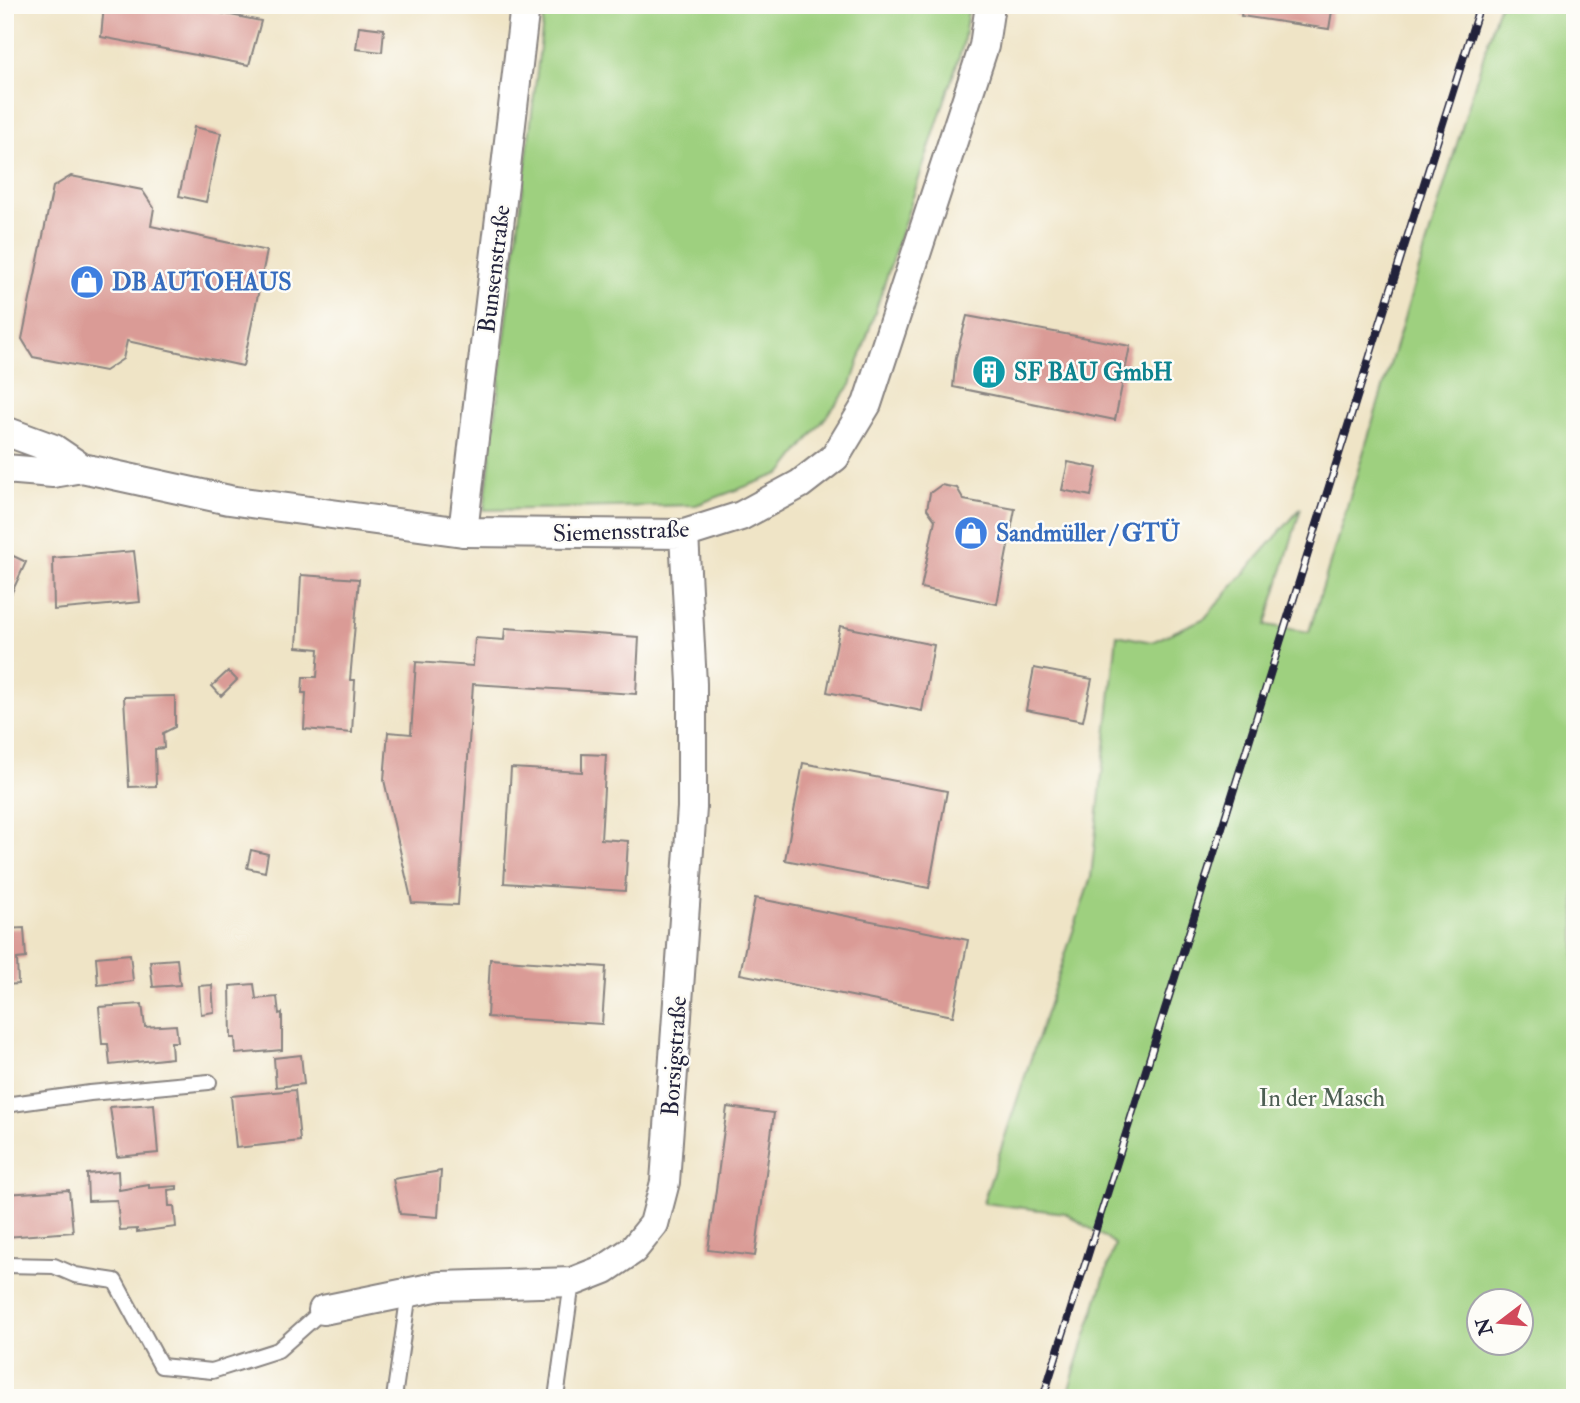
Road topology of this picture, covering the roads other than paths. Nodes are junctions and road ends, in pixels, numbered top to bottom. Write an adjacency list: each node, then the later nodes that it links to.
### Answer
1 (525, 5): 6 (street, Bunsenstraße)
2 (990, 5): 7 (street, Siemensstraße)
3 (5, 431): 4 (street, Siemensstraße)
4 (82, 468): 5 (street, Siemensstraße); 6 (street, Siemensstraße)
5 (5, 469)
6 (463, 532): 7 (street, Siemensstraße)
7 (684, 534): 11 (street, Borsigstraße)
8 (209, 1082): 9 (lane)
9 (5, 1105)
10 (5, 1265): 13 (lane)
11 (572, 1282): 12 (street, Borsigstraße); 15 (lane)
12 (409, 1292): 13 (street, Borsigstraße); 14 (lane)
13 (323, 1310)
14 (394, 1398)
15 (556, 1398)

